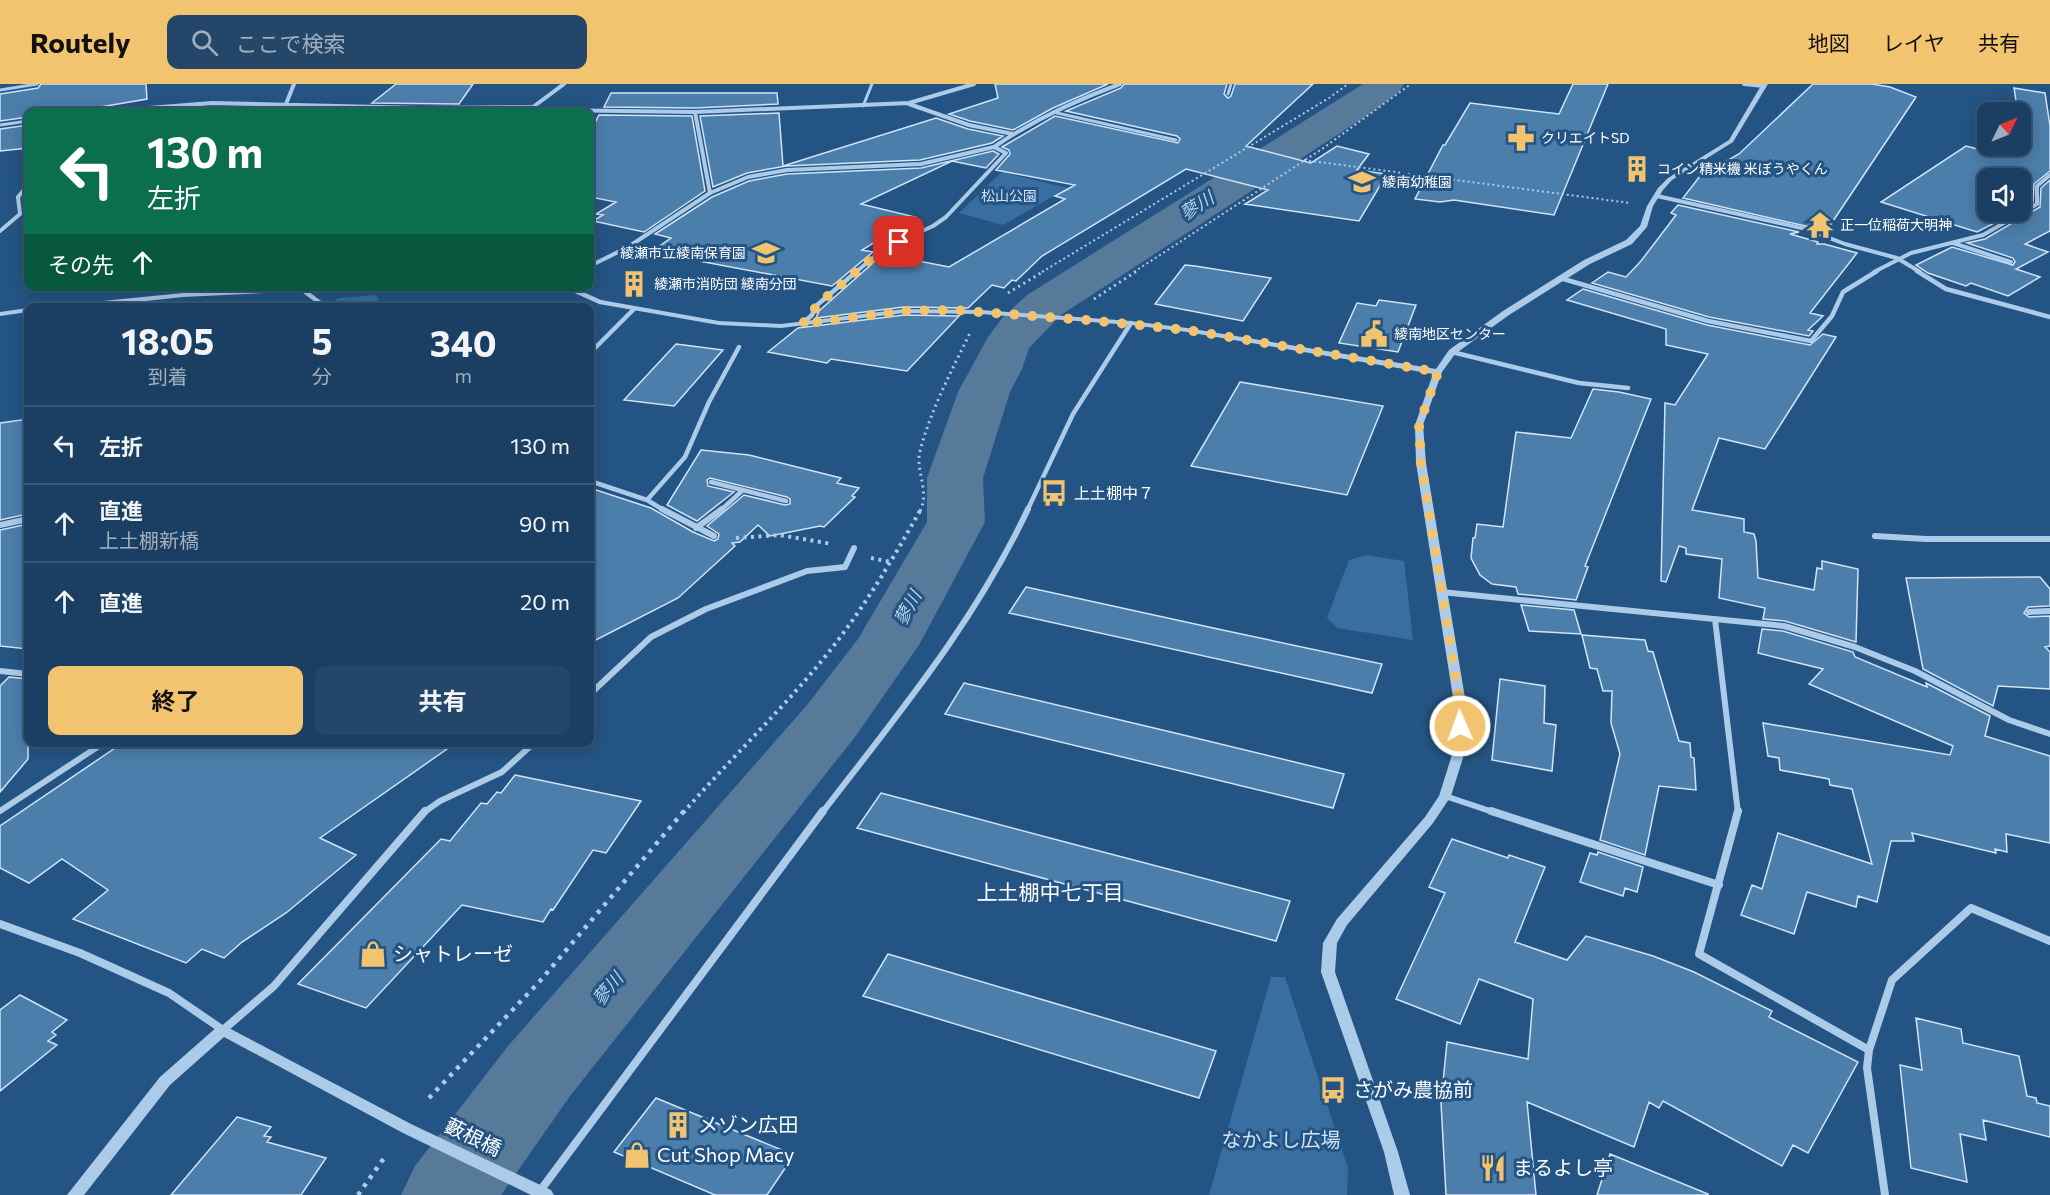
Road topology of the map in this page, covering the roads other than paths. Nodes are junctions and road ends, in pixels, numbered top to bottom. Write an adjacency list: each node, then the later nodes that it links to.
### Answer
1 (37, 84): 10 (lane)
2 (294, 84): 12 (street)
3 (564, 84): 15 (street)
4 (872, 84): 14 (lane)
5 (974, 84): 13 (street)
6 (1120, 84): 21 (street)
7 (1231, 84): 11 (lane)
8 (1744, 84): 9 (street)
9 (1764, 85): 30 (street)
10 (0, 90)
11 (1228, 94)
12 (286, 104): 16 (street); 17 (street)
13 (909, 104): 14 (street); 24 (street)
14 (863, 106): 20 (street)
15 (533, 107): 17 (street); 18 (street)
16 (149, 108)
17 (419, 108)
18 (539, 108)
19 (594, 112): 20 (street)
20 (695, 112): 29 (street)
21 (1057, 113): 24 (street); 25 (lane)
22 (24, 122): 23 (lane)
23 (0, 125)
24 (1013, 134): 26 (street)
25 (1176, 140)
26 (994, 147): 29 (street); 47 (street)
27 (2050, 175): 32 (street)
28 (24, 190): 31 (street)
29 (710, 193): 35 (street)
30 (1657, 195): 33 (street); 36 (street)
31 (0, 231)
32 (1952, 243): 33 (street); 34 (street)
33 (1897, 258): 36 (street); 45 (street)
34 (2011, 262)
35 (594, 264)
36 (1560, 278): 50 (street)
37 (237, 291): 40 (street)
38 (304, 291): 41 (street)
39 (573, 291): 42 (street)
40 (102, 303)
41 (320, 303)
42 (634, 309): 47 (street); 49 (street)
43 (24, 311): 44 (street)
44 (0, 314)
45 (2050, 317)
46 (1131, 323): 47 (street); 51 (street); 82 (street)
47 (802, 324)
48 (738, 347): 56 (street)
49 (594, 349)
50 (1452, 352): 51 (street); 52 (street)
51 (1438, 372): 65 (street)
52 (1628, 388)
53 (594, 482): 56 (street)
54 (711, 482): 55 (street)
55 (743, 490): 57 (street); 60 (street)
56 (647, 500): 60 (street)
57 (786, 501)
58 (24, 520): 59 (street)
59 (0, 525)
60 (696, 528): 61 (street)
61 (714, 536)
62 (1875, 536): 63 (street)
63 (2050, 539)
64 (854, 548): 71 (street)
65 (1440, 592): 68 (street); 75 (street)
66 (2050, 611): 67 (street)
67 (2029, 612)
68 (1715, 618): 72 (street); 77 (street)
69 (0, 671): 70 (street)
70 (24, 674)
71 (594, 690)
72 (2050, 734)
73 (97, 747): 76 (street)
74 (530, 747): 80 (street)
75 (1445, 795): 77 (street); 84 (street)
76 (0, 811)
77 (1719, 885): 81 (street)
78 (0, 924): 80 (street)
79 (2050, 941): 81 (street)
80 (223, 1029): 82 (street, 藪根橋); 83 (street)
81 (1869, 1050): 85 (street)
82 (540, 1194)
83 (75, 1195)
84 (1402, 1195)
85 (1885, 1195)

